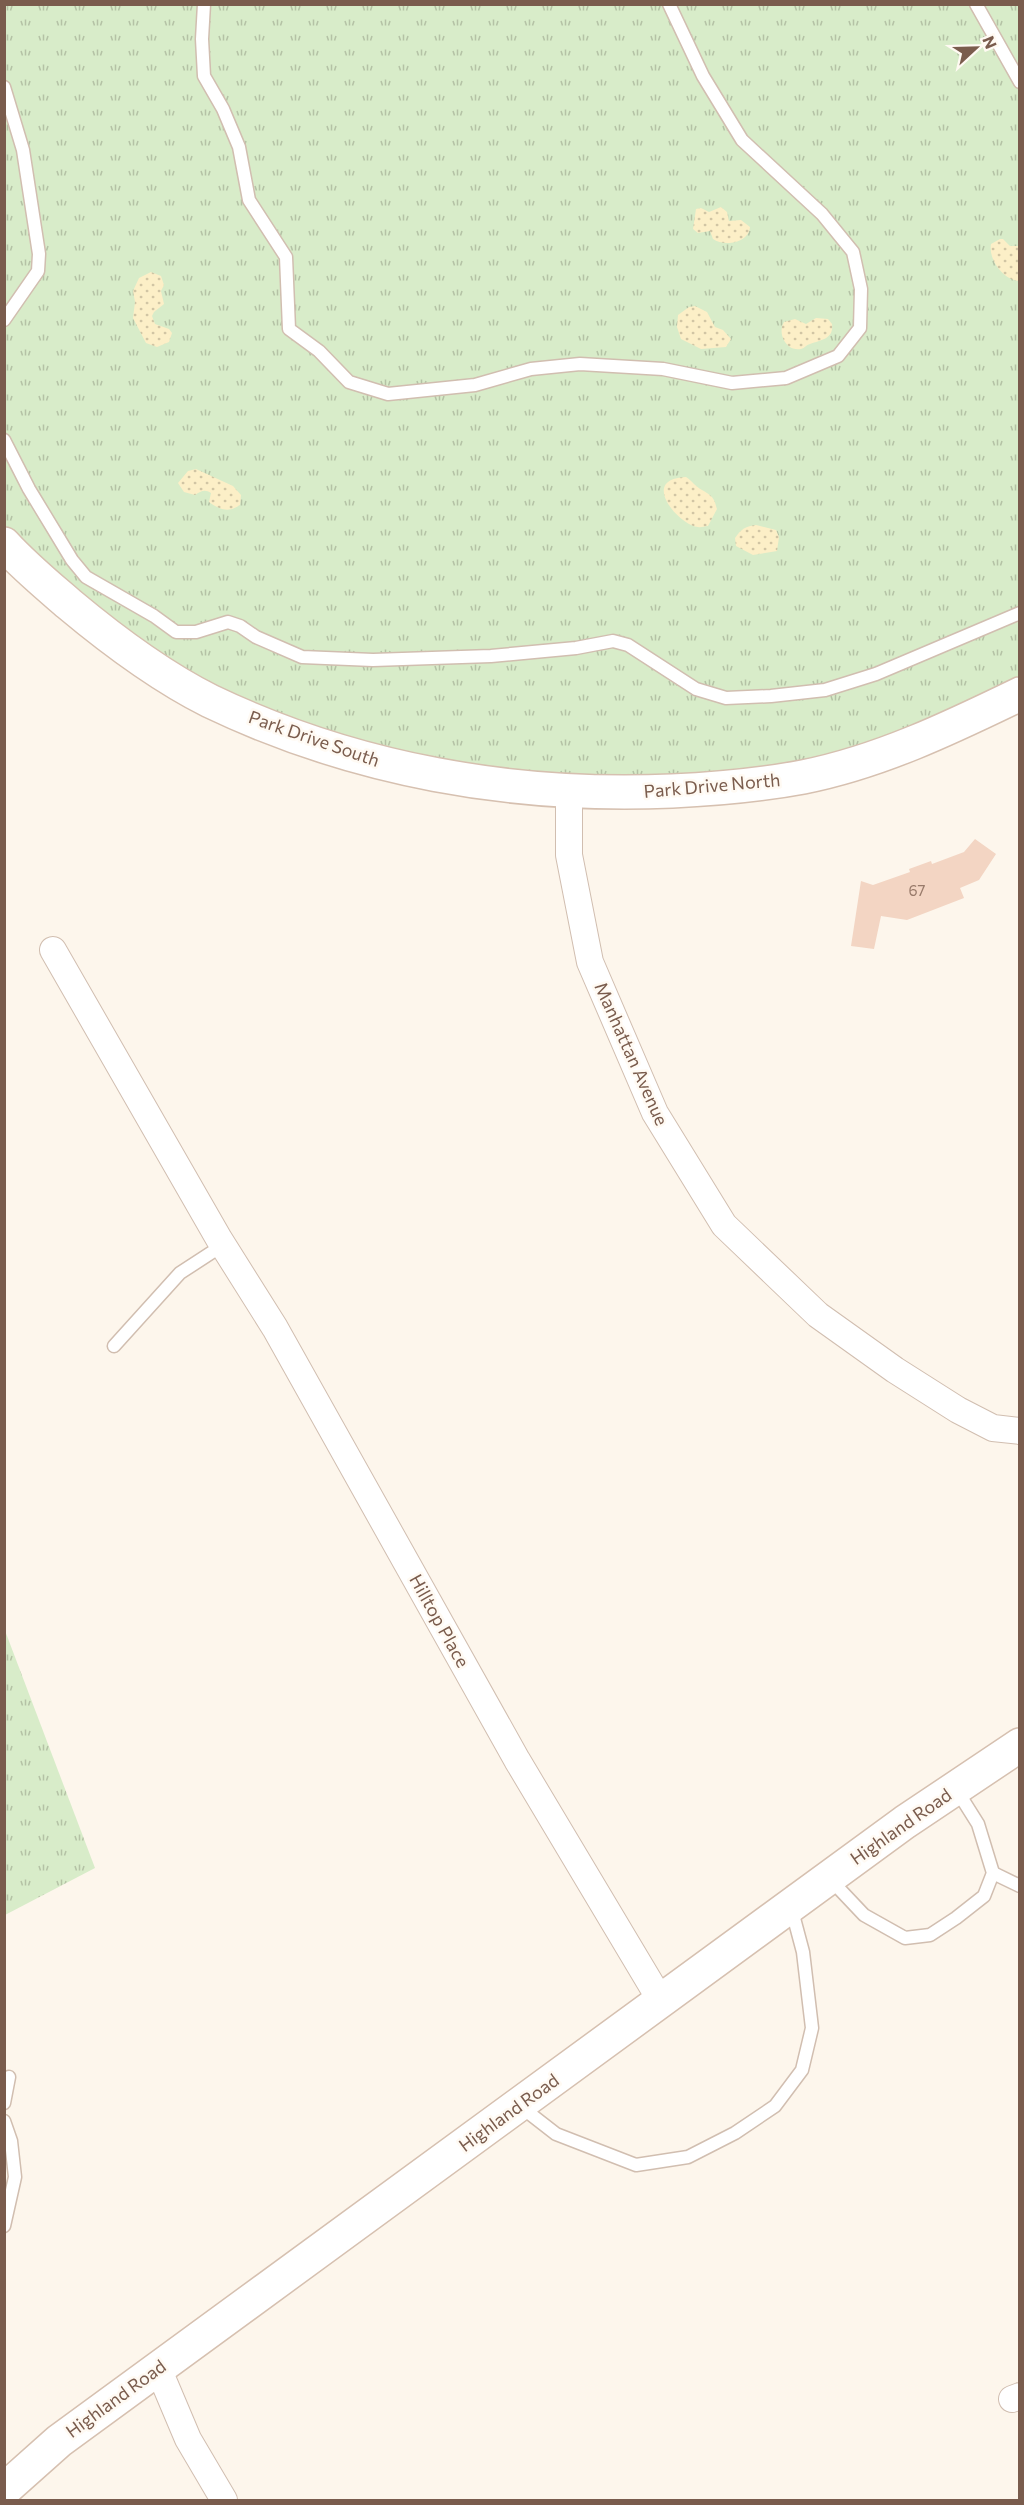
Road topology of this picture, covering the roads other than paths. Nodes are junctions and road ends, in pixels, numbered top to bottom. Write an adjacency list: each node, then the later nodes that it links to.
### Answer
1 (204, 4): 2 (lane)
2 (669, 4)
3 (976, 4): 4 (lane)
4 (1020, 82)
5 (4, 87): 6 (lane)
6 (4, 320)
7 (4, 440): 9 (lane)
8 (4, 544): 11 (street, Park Drive South)
9 (1020, 613)
10 (1020, 694): 11 (street, Park Drive North)
11 (569, 791): 15 (street, Manhattan Avenue)
12 (53, 950): 13 (street, Hilltop Place)
13 (221, 1242): 14 (lane); 22 (street, Hilltop Place)
14 (114, 1346)
15 (1020, 1431)
16 (1020, 1745): 17 (street, Highland Road)
17 (956, 1788): 18 (lane); 19 (street, Highland Road)
18 (993, 1873): 19 (lane); 20 (lane)
19 (829, 1878): 21 (street, Highland Road)
20 (1020, 1886)
21 (791, 1906): 22 (street, Highland Road); 25 (lane)
22 (661, 2001): 25 (street, Highland Road)
23 (9, 2077): 24 (lane)
24 (4, 2103)
25 (519, 2105): 28 (street, Highland Road)
26 (4, 2121): 27 (lane)
27 (4, 2226)
28 (159, 2368): 29 (street, Highland Road); 30 (street)
29 (4, 2490)
30 (224, 2500)

